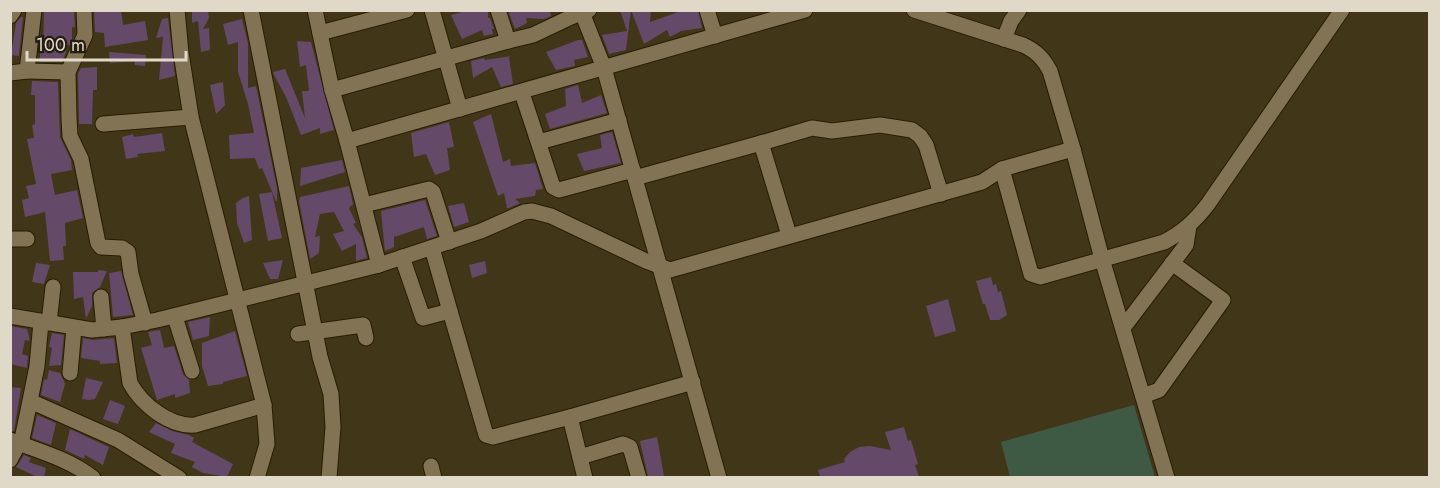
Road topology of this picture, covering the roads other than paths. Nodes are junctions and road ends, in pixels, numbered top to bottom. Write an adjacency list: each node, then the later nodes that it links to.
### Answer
1 (14, 10): 17 (street)
2 (34, 10): 24 (street)
3 (84, 10): 25 (street)
4 (177, 10): 30 (street)
5 (251, 10): 52 (street)
6 (315, 10): 18 (street)
7 (407, 10): 18 (street)
8 (432, 10): 22 (street)
9 (498, 10): 21 (street)
10 (708, 10): 19 (street)
11 (805, 10): 19 (street)
12 (914, 10): 16 (street)
13 (1019, 10): 20 (street)
14 (1342, 10): 41 (street)
15 (584, 11): 21 (street); 23 (street)
16 (942, 15): 20 (street)
17 (10, 16)
18 (320, 33): 27 (street)
19 (715, 36): 23 (street)
20 (1004, 39): 36 (street)
21 (508, 40): 22 (street)
22 (445, 58): 27 (street); 29 (street)
23 (604, 68): 28 (street); 31 (street)
24 (27, 71): 25 (street); 26 (street)
25 (68, 72): 60 (street)
26 (10, 73)
27 (332, 90): 33 (street)
28 (522, 93): 29 (street); 34 (street)
29 (460, 110): 33 (street)
30 (191, 117): 32 (street); 55 (street)
31 (620, 120): 34 (street); 38 (street)
32 (103, 124)
33 (347, 141): 40 (street)
34 (538, 142): 38 (street)
35 (761, 143): 38 (street); 39 (street); 42 (street)
36 (1073, 149): 37 (street); 48 (street)
37 (1002, 169): 39 (street); 48 (street)
38 (634, 174): 51 (street)
39 (941, 194): 42 (street)
40 (364, 206): 45 (street); 50 (street)
41 (1189, 226): 48 (street); 49 (street)
42 (789, 235): 51 (street)
43 (10, 239): 44 (street)
44 (27, 239)
45 (449, 242): 46 (street); 51 (street)
46 (432, 248): 47 (street); 56 (street)
47 (402, 257): 50 (street); 56 (street)
48 (1102, 259): 63 (street)
49 (1172, 263): 63 (street); 71 (street)
50 (379, 265): 52 (street)
51 (660, 267): 70 (street)
52 (305, 284): 55 (street); 65 (street)
53 (53, 287): 59 (street)
54 (101, 297): 64 (street)
55 (236, 302): 58 (street); 73 (street)
56 (450, 311): 74 (street)
57 (10, 316): 59 (street)
58 (175, 317): 60 (street); 68 (street)
59 (45, 322): 62 (street); 72 (street)
60 (145, 323): 61 (street)
61 (122, 327): 64 (street); 73 (street)
62 (74, 328): 64 (street); 69 (street)
63 (1123, 328): 71 (street)
64 (105, 329)
65 (317, 333): 66 (street); 67 (street); 81 (street)
66 (298, 334)
67 (366, 338)
68 (192, 371)
69 (70, 374)
70 (693, 382): 74 (street); 84 (street)
71 (1143, 396): 85 (street)
72 (30, 401): 75 (street); 79 (street)
73 (264, 405): 80 (street)
74 (570, 417): 76 (street)
75 (17, 442): 77 (street); 78 (street)
76 (580, 457): 82 (street); 83 (street)
77 (10, 459)
78 (93, 477)
79 (179, 477)
80 (257, 477)
81 (329, 477)
82 (585, 477)
83 (639, 477)
84 (719, 477)
85 (1167, 477)

